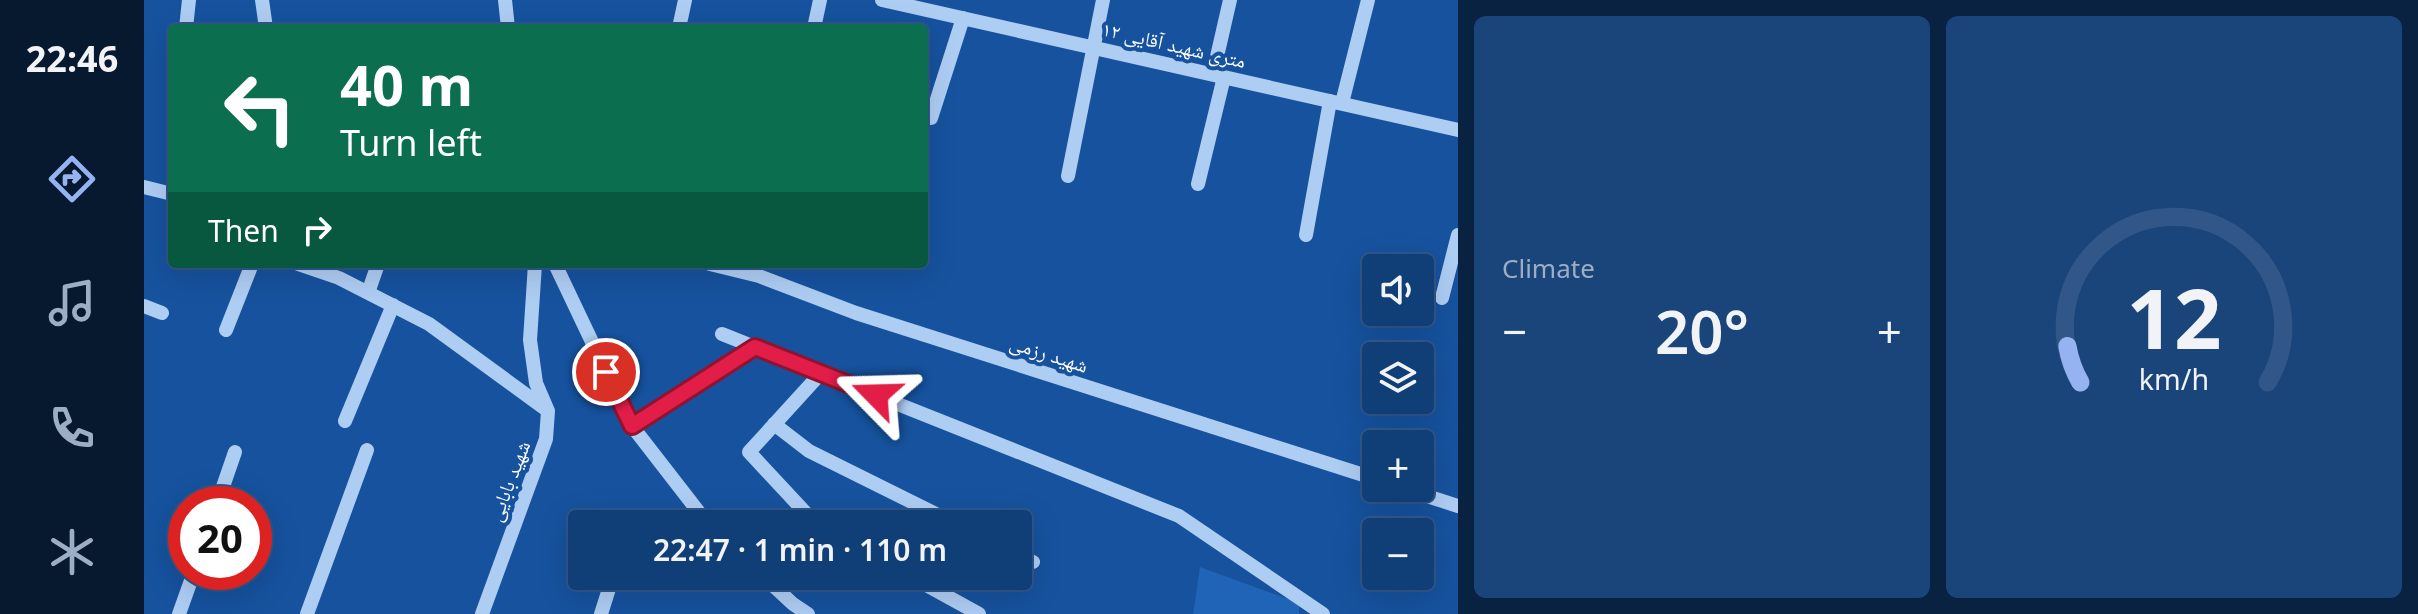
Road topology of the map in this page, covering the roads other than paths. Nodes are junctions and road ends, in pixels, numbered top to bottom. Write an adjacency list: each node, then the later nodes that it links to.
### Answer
1 (189, 0): 11 (street)
2 (262, 0): 12 (street)
3 (505, 0): 13 (street)
4 (685, 0): 14 (street)
5 (820, 0): 15 (street)
6 (882, 0): 10 (street, ۱۲ متری شهید آقایی)
7 (1103, 0): 16 (street)
8 (1230, 0): 17 (street)
9 (1368, 0): 18 (street)
10 (963, 18): 16 (street, ۱۲ متری شهید آقایی); 19 (street)
11 (186, 24)
12 (265, 24)
13 (508, 24)
14 (680, 24)
15 (815, 24)
16 (1093, 47): 17 (street, ۱۲ متری شهید آقایی); 21 (street)
17 (1218, 76): 18 (street, ۱۲ متری شهید آقایی); 22 (street)
18 (1336, 102): 20 (street, ۱۲ متری شهید آقایی); 25 (street)
19 (931, 118)
20 (1458, 130)
21 (1068, 176)
22 (1198, 184)
23 (144, 187): 24 (street)
24 (168, 193)
25 (1306, 235)
26 (1458, 235): 34 (street)
27 (250, 268): 38 (street)
28 (310, 268): 33 (street)
29 (377, 268): 33 (street)
30 (557, 268): 45 (street)
31 (535, 269): 42 (street, شهید بابایی)
32 (761, 270): 48 (street, شهید رزمی)
33 (368, 293): 35 (street)
34 (1442, 298)
35 (393, 305): 42 (street); 43 (street)
36 (144, 306): 37 (street)
37 (162, 313)
38 (226, 330)
39 (722, 334): 40 (street)
40 (755, 347): 41 (street); 45 (street)
41 (821, 373): 44 (street); 65 (street)
42 (548, 411): 61 (street, شهید بابایی)
43 (345, 421)
44 (774, 424): 53 (street); 54 (street)
45 (632, 426): 52 (street)
46 (367, 450): 60 (street)
47 (235, 452): 49 (street)
48 (1362, 475)
49 (223, 486)
50 (1434, 498): 51 (street)
51 (1458, 506)
52 (697, 510)
53 (803, 510)
54 (928, 510)
55 (188, 590): 59 (street)
56 (609, 590): 62 (street)
57 (780, 590): 63 (street)
58 (935, 590): 64 (street)
59 (179, 614)
60 (307, 614)
61 (482, 614)
62 (601, 614)
63 (808, 614)
64 (979, 614)
65 (1323, 614)

